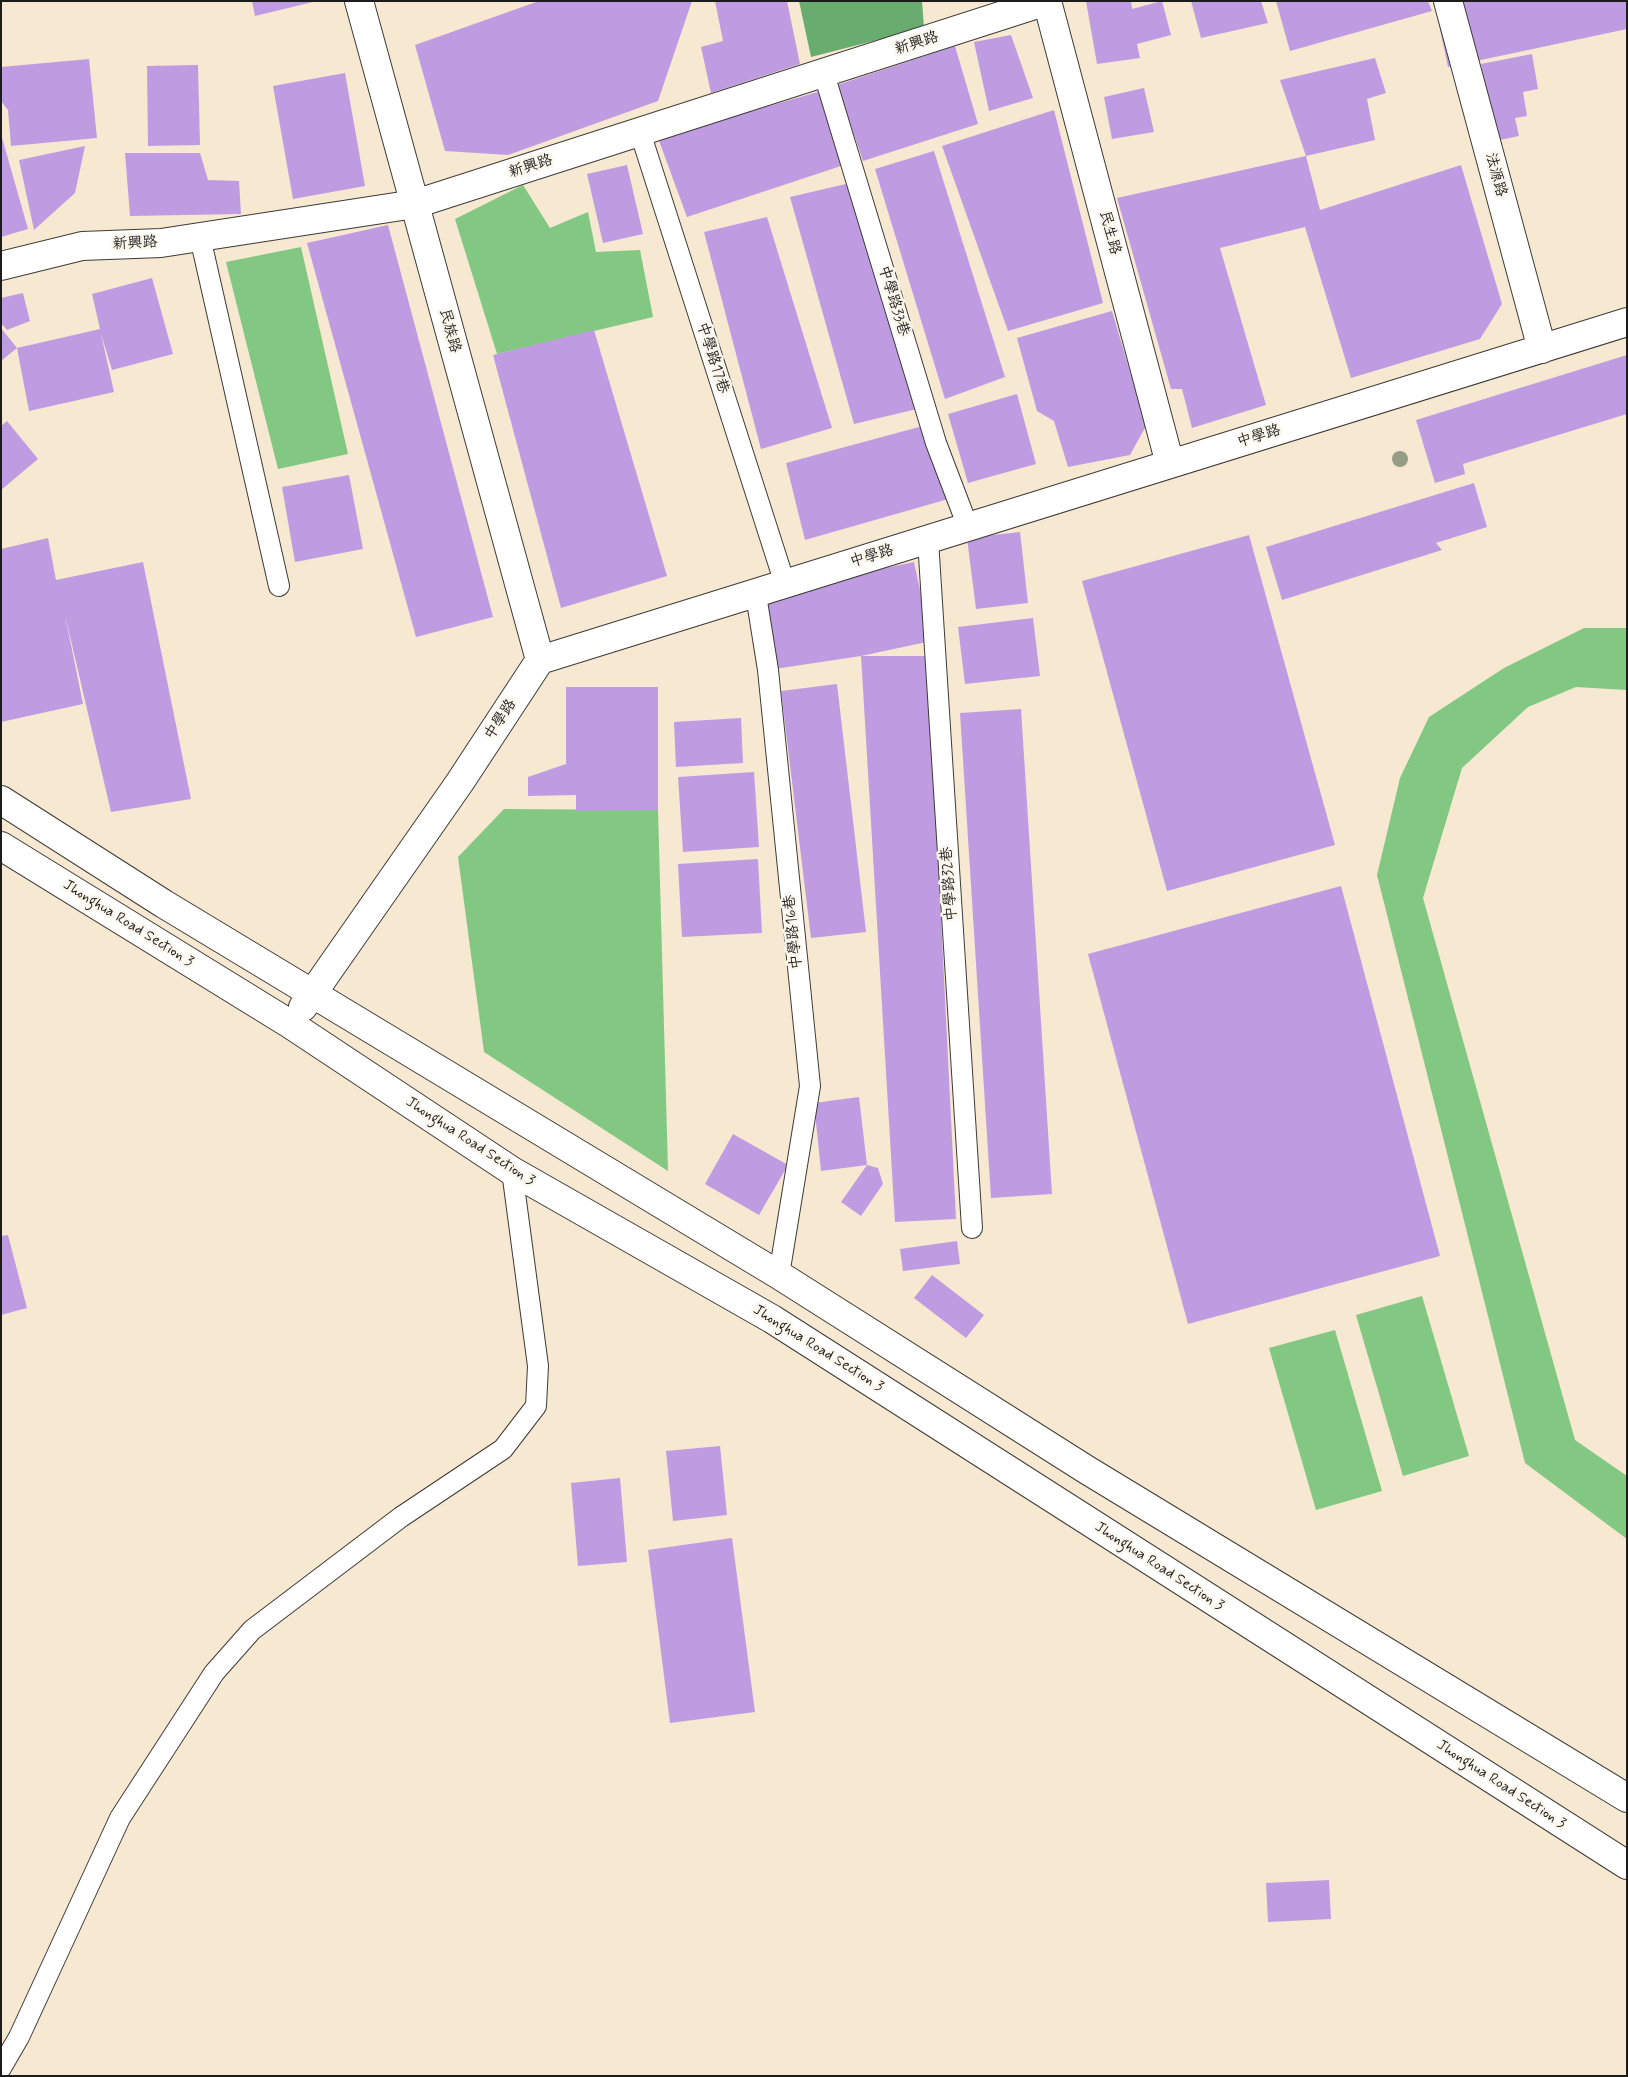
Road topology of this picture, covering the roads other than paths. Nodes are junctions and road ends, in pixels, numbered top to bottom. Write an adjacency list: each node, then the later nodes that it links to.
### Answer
1 (359, 1): 6 (street, 民族路)
2 (1047, 1): 4 (street, 新興路); 11 (street, 民生路)
3 (1448, 1): 10 (street, 法源路)
4 (824, 74): 5 (street, 新興路); 12 (lane, 中學路33巷)
5 (640, 132): 6 (street, 新興路); 15 (lane, 中學路17巷)
6 (414, 204): 7 (street, 新興路); 16 (street, 民族路)
7 (200, 237): 8 (street, 新興路); 14 (lane)
8 (1, 266)
9 (1627, 322): 10 (street, 中學路)
10 (1542, 349): 11 (street, 中學路)
11 (1170, 464): 12 (street, 中學路)
12 (968, 527): 13 (street, 中學路)
13 (928, 540): 15 (street, 中學路); 22 (lane, 中學路32巷)
14 (278, 586)
15 (773, 587): 16 (street, 中學路); 23 (lane, 中學路16巷)
16 (540, 660): 19 (street, 中學路)
17 (1, 800): 19 (street)
18 (1, 846): 20 (street, Jhonghua Road Section 3)
19 (313, 992): 20 (street, 中學路); 23 (street)
20 (290, 1024): 21 (street, Jhonghua Road Section 3)
21 (512, 1171): 25 (street, Jhonghua Road Section 3); 26 (lane)
22 (972, 1228)
23 (779, 1276): 24 (street)
24 (1627, 1798)
25 (1627, 1865)
26 (1, 2068)

